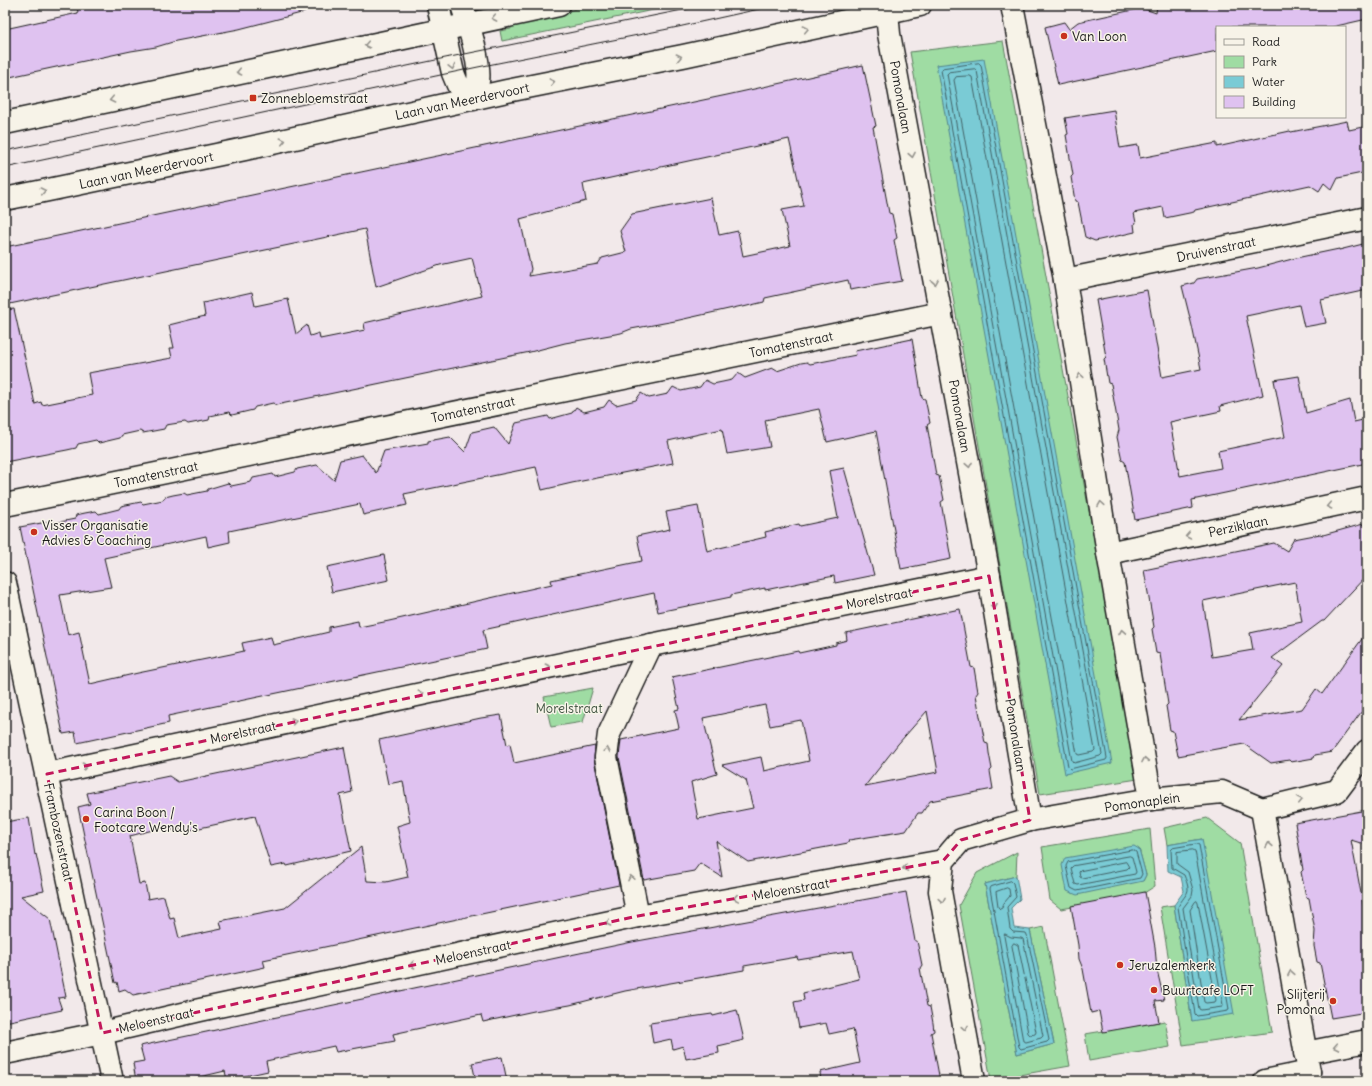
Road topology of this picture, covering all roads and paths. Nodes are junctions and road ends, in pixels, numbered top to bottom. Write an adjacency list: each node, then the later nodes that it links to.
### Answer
1 (438, 5): 7 (street)
2 (559, 5): 6 (street, one-way to 6)
3 (920, 5): 5 (street, Laan van Meerdervoort)
4 (1012, 5): 12 (street)
5 (887, 12): 8 (street, Laan van Meerdervoort, one-way to 5); 13 (street, Pomonalaan, one-way to 13)
6 (466, 14): 7 (street); 8 (street)
7 (444, 29): 8 (street, one-way to 8); 9 (street, one-way to 9)
8 (473, 99): 10 (street, Laan van Meerdervoort, one-way to 8)
9 (5, 123)
10 (5, 199)
11 (1367, 218): 12 (street, Druivenstraat)
12 (1065, 280): 16 (street, one-way to 12)
13 (941, 313): 15 (street, Tomatenstraat); 17 (street, Pomonalaan, one-way to 17)
14 (1367, 498): 16 (street, Perziklaan, one-way to 16)
15 (5, 505)
16 (1108, 553): 22 (street, one-way to 16)
17 (989, 576): 19 (street, Morelstraat); 24 (street, Pomonalaan, one-way to 24)
18 (5, 583): 21 (street, Frambozenstraat)
19 (651, 645): 21 (street, Morelstraat, one-way to 19); 26 (street, one-way to 19)
20 (1367, 751): 23 (street, one-way to 20)
21 (47, 774): 27 (street, Frambozenstraat)
22 (1151, 799): 23 (street, Pomonaplein); 24 (street, Pomonaplein)
23 (1262, 809): 30 (street, one-way to 23)
24 (1030, 820): 25 (street, Pomonaplein)
25 (943, 861): 26 (street, Meloenstraat, one-way to 26); 32 (street, one-way to 32)
26 (638, 916): 27 (street, Meloenstraat, one-way to 27)
27 (102, 1033): 29 (street, Meloenstraat); 31 (street, Frambozenstraat)
28 (1367, 1041): 30 (street, one-way to 30)
29 (5, 1053)
30 (1312, 1069): 33 (street)
31 (112, 1081)
32 (974, 1081)
33 (1266, 1081)

